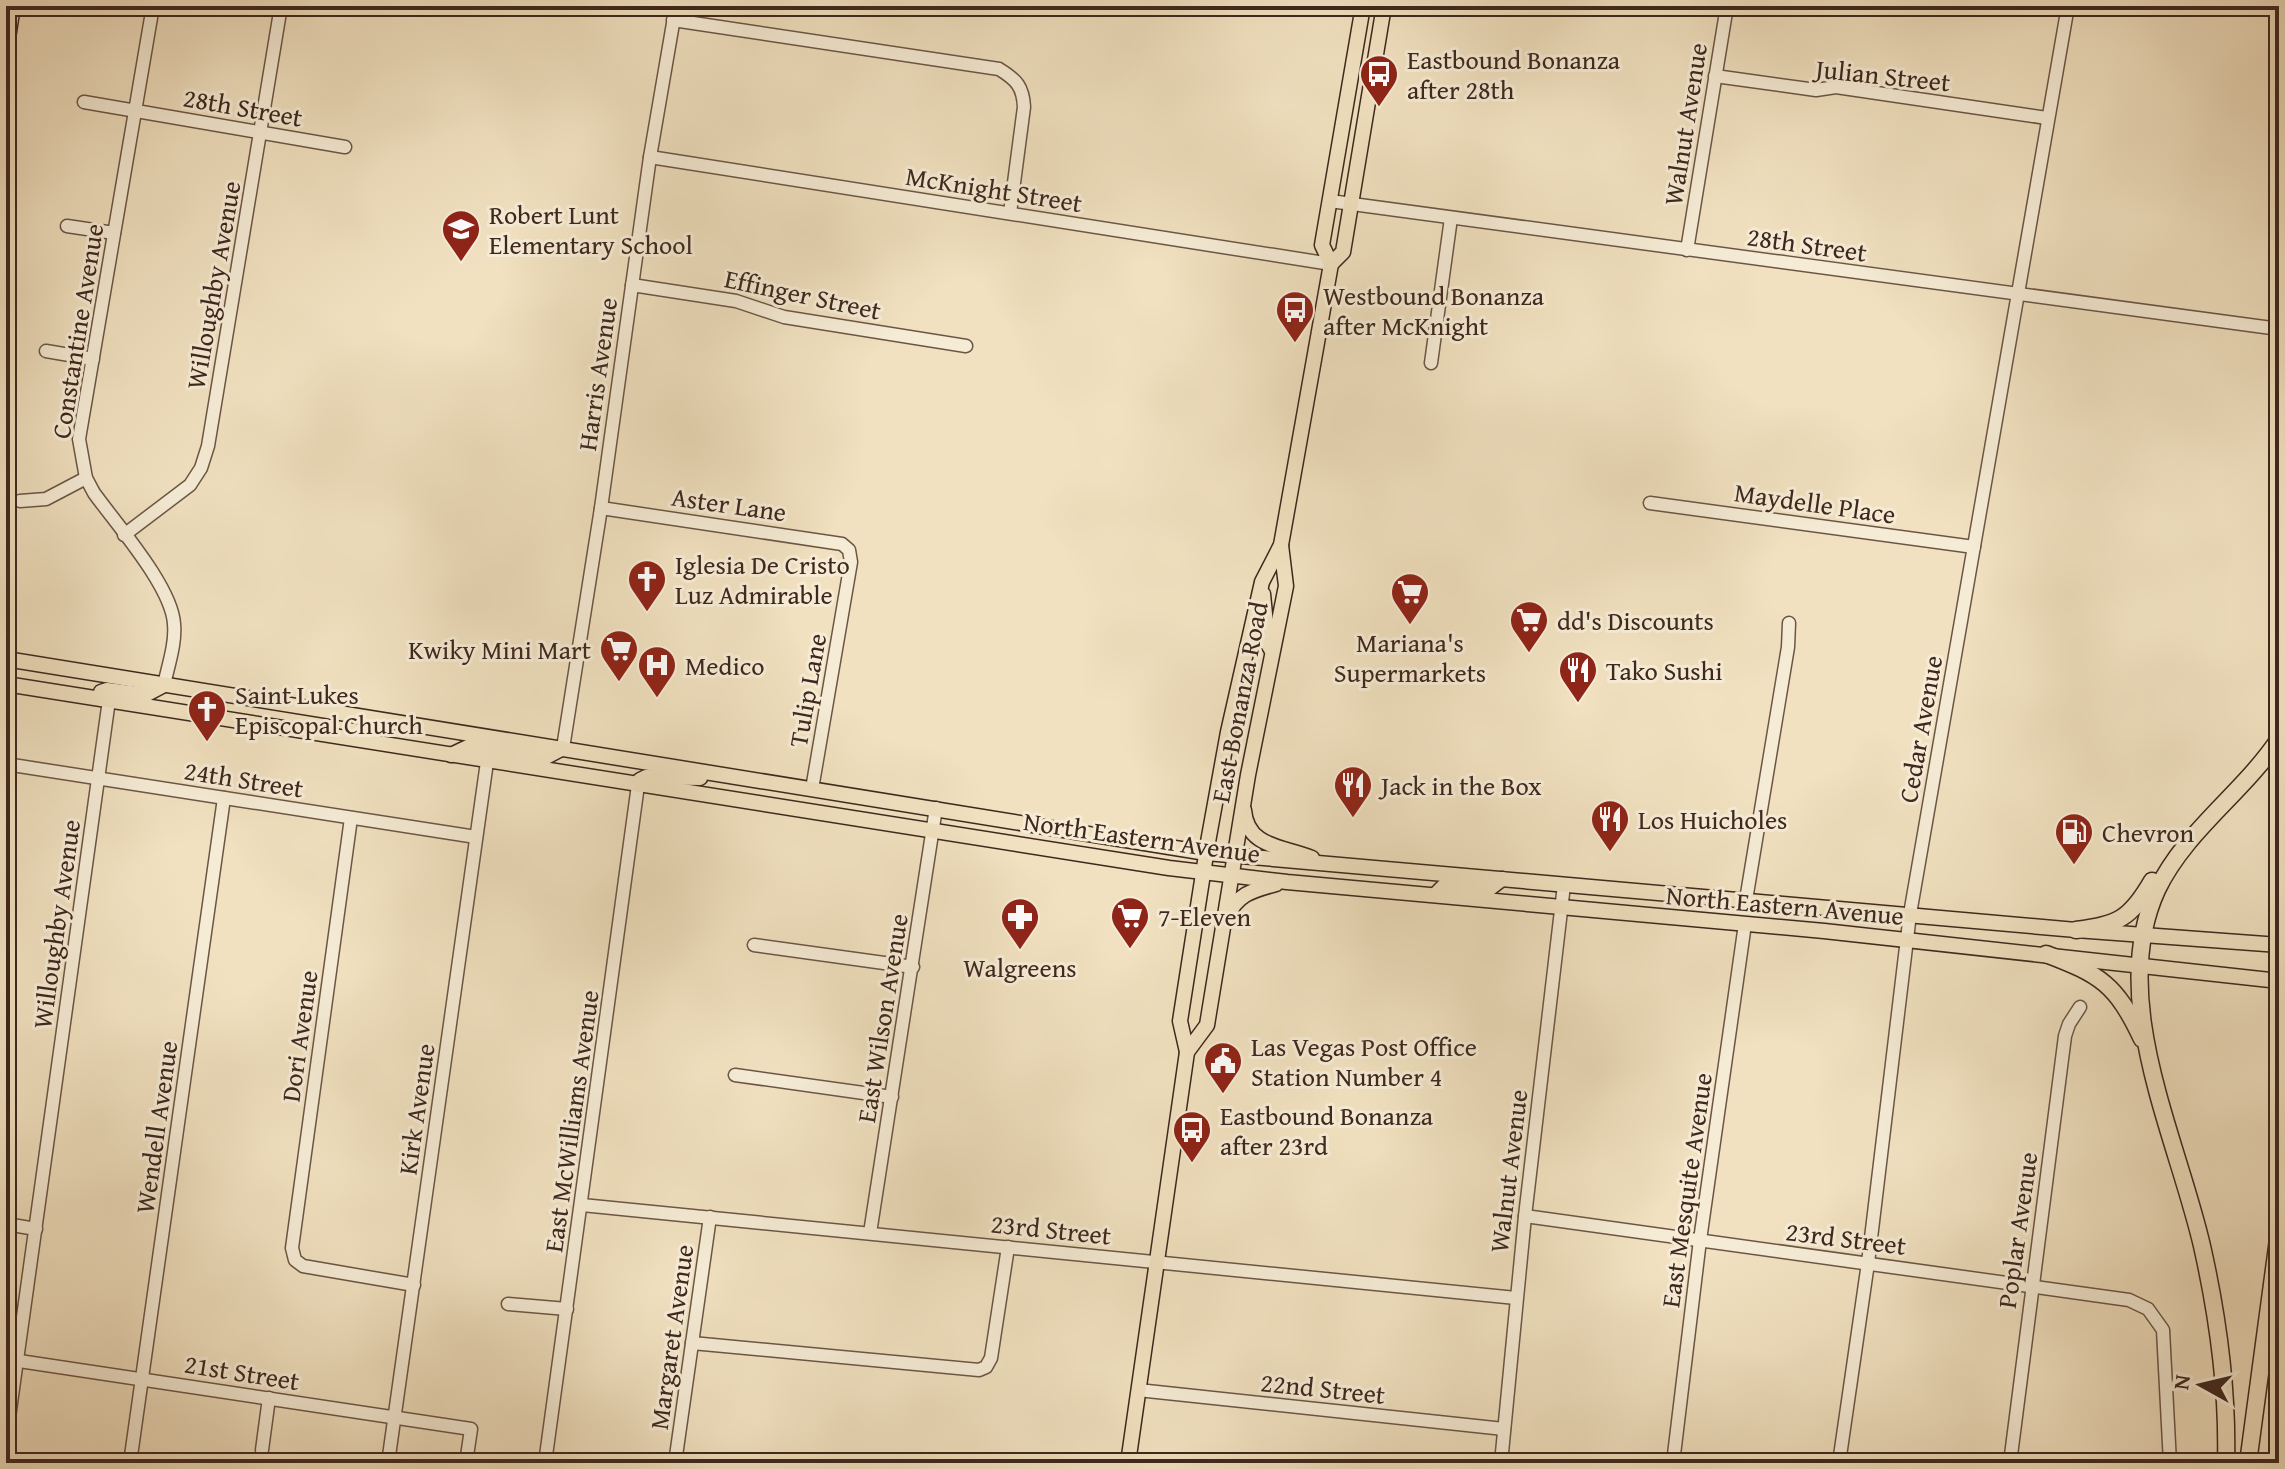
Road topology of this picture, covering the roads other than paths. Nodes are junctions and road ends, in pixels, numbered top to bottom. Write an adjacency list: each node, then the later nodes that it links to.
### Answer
1 (13, 6): 10 (main road)
2 (153, 6): 13 (street, Constantine Avenue)
3 (281, 6): 15 (street, Willoughby Avenue)
4 (676, 6): 9 (street, Harris Avenue)
5 (1363, 6): 18 (main road, East Bonanza Road)
6 (1384, 6): 19 (main road, East Bonanza Road)
7 (1727, 6): 11 (street, Walnut Avenue)
8 (2068, 6): 14 (street, Cedar Avenue)
9 (673, 20): 17 (street, Harris Avenue); 20 (street)
10 (6, 51)
11 (1715, 76): 14 (street, Julian Street); 24 (street, Walnut Avenue)
12 (84, 102): 13 (street, 28th Street)
13 (134, 111): 15 (street, 28th Street); 23 (street, Constantine Avenue)
14 (2047, 118): 27 (street, Cedar Avenue)
15 (260, 132): 16 (street, 28th Street); 37 (street, Willoughby Avenue)
16 (345, 147)
17 (650, 157): 20 (street, McKnight Street); 26 (street, Harris Avenue)
18 (1330, 201): 19 (street, 28th Street); 25 (main road, East Bonanza Road)
19 (1352, 204): 21 (street, 28th Street); 25 (main road, East Bonanza Road)
20 (1010, 213): 25 (street, McKnight Street)
21 (1451, 218): 24 (street, 28th Street); 32 (street)
22 (67, 226): 23 (street)
23 (114, 233): 31 (street, Constantine Avenue)
24 (1687, 250): 27 (street, 28th Street)
25 (1331, 264): 38 (main road, East Bonanza Road)
26 (632, 285): 29 (street, Effinger Street); 36 (street, Harris Avenue)
27 (2016, 294): 28 (street, 28th Street); 39 (street, Cedar Avenue)
28 (2279, 329)
29 (966, 346)
30 (46, 351): 31 (street)
31 (93, 359): 33 (street, Constantine Avenue)
32 (1431, 363)
33 (86, 478): 34 (street); 37 (street, Constantine Avenue)
34 (20, 501)
35 (1650, 503): 39 (street, Maydelle Place)
36 (601, 508): 40 (street, Aster Lane); 50 (street, Harris Avenue)
37 (124, 535): 46 (street, Constantine Avenue)
38 (1281, 545): 41 (main road, East Bonanza Road); 43 (main road, East Bonanza Road)
39 (1974, 547): 76 (street, Cedar Avenue)
40 (849, 550): 57 (street, Tulip Lane)
41 (1262, 582): 43 (main road); 65 (main road, East Bonanza Road)
42 (1789, 623): 74 (street)
43 (1272, 651): 58 (main road, East Bonanza Road)
44 (6, 659): 46 (main road, North Eastern Avenue)
45 (6, 684): 47 (main road, North Eastern Avenue)
46 (164, 685): 47 (main road); 50 (main road, North Eastern Avenue)
47 (85, 696): 48 (main road, North Eastern Avenue)
48 (109, 700): 51 (main road, North Eastern Avenue); 54 (street, Willoughby Avenue)
49 (2279, 739): 64 (highway)
50 (563, 748): 51 (main road); 55 (main road, North Eastern Avenue)
51 (450, 756): 52 (main road, North Eastern Avenue)
52 (487, 762): 56 (main road, North Eastern Avenue); 63 (street, Kirk Avenue)
53 (6, 764): 54 (street, 24th Street)
54 (98, 778): 59 (street, 24th Street); 97 (street, Willoughby Avenue)
55 (744, 778): 56 (main road); 57 (main road, North Eastern Avenue)
56 (638, 785): 62 (main road, North Eastern Avenue); 93 (street, East McWilliams Avenue)
57 (812, 789): 60 (main road, North Eastern Avenue)
58 (1244, 797): 66 (main road, East Bonanza Road); 67 (main road)
59 (224, 798): 61 (street, 24th Street); 111 (street, Wendell Avenue)
60 (936, 808): 62 (street, East Wilson Avenue); 65 (main road, North Eastern Avenue)
61 (351, 818): 63 (street, 24th Street); 104 (street, Dori Avenue)
62 (933, 830): 68 (main road, North Eastern Avenue); 85 (street, East Wilson Avenue)
63 (476, 837): 104 (street, Kirk Avenue)
64 (2185, 847): 78 (highway); 79 (highway)
65 (1206, 853): 66 (main road, North Eastern Avenue); 68 (main road, East Bonanza Road)
66 (1234, 856): 67 (main road, North Eastern Avenue); 69 (main road, East Bonanza Road)
67 (1328, 864): 70 (main road, North Eastern Avenue)
68 (1203, 872): 69 (main road, North Eastern Avenue); 89 (main road, East Bonanza Road)
69 (1231, 875): 71 (main road, North Eastern Avenue); 80 (main road, East Bonanza Road)
70 (1502, 879): 72 (main road, North Eastern Avenue); 73 (main road)
71 (1287, 882): 73 (main road, North Eastern Avenue); 80 (main road)
72 (1564, 885): 74 (main road, North Eastern Avenue); 75 (street, Walnut Avenue)
73 (1435, 895): 75 (main road, North Eastern Avenue)
74 (1746, 900): 76 (main road, North Eastern Avenue)
75 (1562, 907): 77 (main road, North Eastern Avenue); 94 (street, Walnut Avenue)
76 (1910, 914): 78 (main road, North Eastern Avenue); 81 (street, Cedar Avenue)
77 (1745, 924): 81 (main road, North Eastern Avenue); 100 (street, East Mesquite Avenue)
78 (2076, 930): 79 (main road, North Eastern Avenue)
79 (2143, 935): 83 (main road, North Eastern Avenue); 86 (highway)
80 (1220, 937): 89 (main road, East Bonanza Road)
81 (1906, 940): 84 (main road, North Eastern Avenue); 103 (street, Cedar Avenue)
82 (754, 945): 85 (street)
83 (2279, 945)
84 (2046, 954): 86 (main road, North Eastern Avenue); 90 (highway)
85 (913, 967): 92 (street, East Wilson Avenue)
86 (2139, 967): 87 (main road, North Eastern Avenue); 90 (highway)
87 (2279, 981)
88 (2080, 1007): 105 (street, Poplar Avenue)
89 (1187, 1052): 102 (main road, East Bonanza Road)
90 (2151, 1057): 129 (highway)
91 (735, 1075): 92 (street)
92 (892, 1097): 99 (street, East Wilson Avenue)
93 (582, 1205): 95 (street, 23rd Street); 108 (street, East McWilliams Avenue)
94 (1525, 1216): 100 (street, 23rd Street); 106 (street, Walnut Avenue)
95 (710, 1217): 99 (street, 23rd Street); 109 (street, Margaret Avenue)
96 (6, 1224): 97 (street)
97 (36, 1229): 110 (street, Willoughby Avenue)
98 (2279, 1232): 130 (highway)
99 (870, 1233): 101 (street, 23rd Street)
100 (1700, 1240): 103 (street, 23rd Street); 125 (street, East Mesquite Avenue)
101 (1008, 1247): 102 (street, 23rd Street); 109 (street)
102 (1157, 1262): 106 (street, 23rd Street); 112 (main road, East Bonanza Road)
103 (1868, 1263): 105 (street, 23rd Street); 126 (street, Cedar Avenue)
104 (414, 1285): 114 (street, Kirk Avenue)
105 (2031, 1288): 127 (street, Poplar Avenue); 128 (street, 23rd Street)
106 (1516, 1298): 115 (street, Walnut Avenue)
107 (508, 1304): 108 (street)
108 (567, 1309): 121 (street, East McWilliams Avenue)
109 (692, 1343): 122 (street, Margaret Avenue)
110 (12, 1359): 111 (street, 21st Street); 116 (street, Willoughby Avenue)
111 (142, 1379): 113 (street, 21st Street); 118 (street, Wendell Avenue)
112 (1138, 1390): 115 (street, 22nd Street); 123 (main road, East Bonanza Road)
113 (269, 1398): 114 (street, 21st Street); 117 (street)
114 (395, 1417): 119 (street, Kirk Avenue); 120 (street, 21st Street)
115 (1504, 1429): 124 (street, Walnut Avenue)
116 (6, 1439)
117 (262, 1450)
118 (130, 1463)
119 (388, 1463)
120 (466, 1463)
121 (545, 1463)
122 (675, 1463)
123 (1128, 1463)
124 (1501, 1463)
125 (1673, 1463)
126 (1839, 1463)
127 (2010, 1463)
128 (2170, 1463)
129 (2226, 1463)
130 (2248, 1463)

